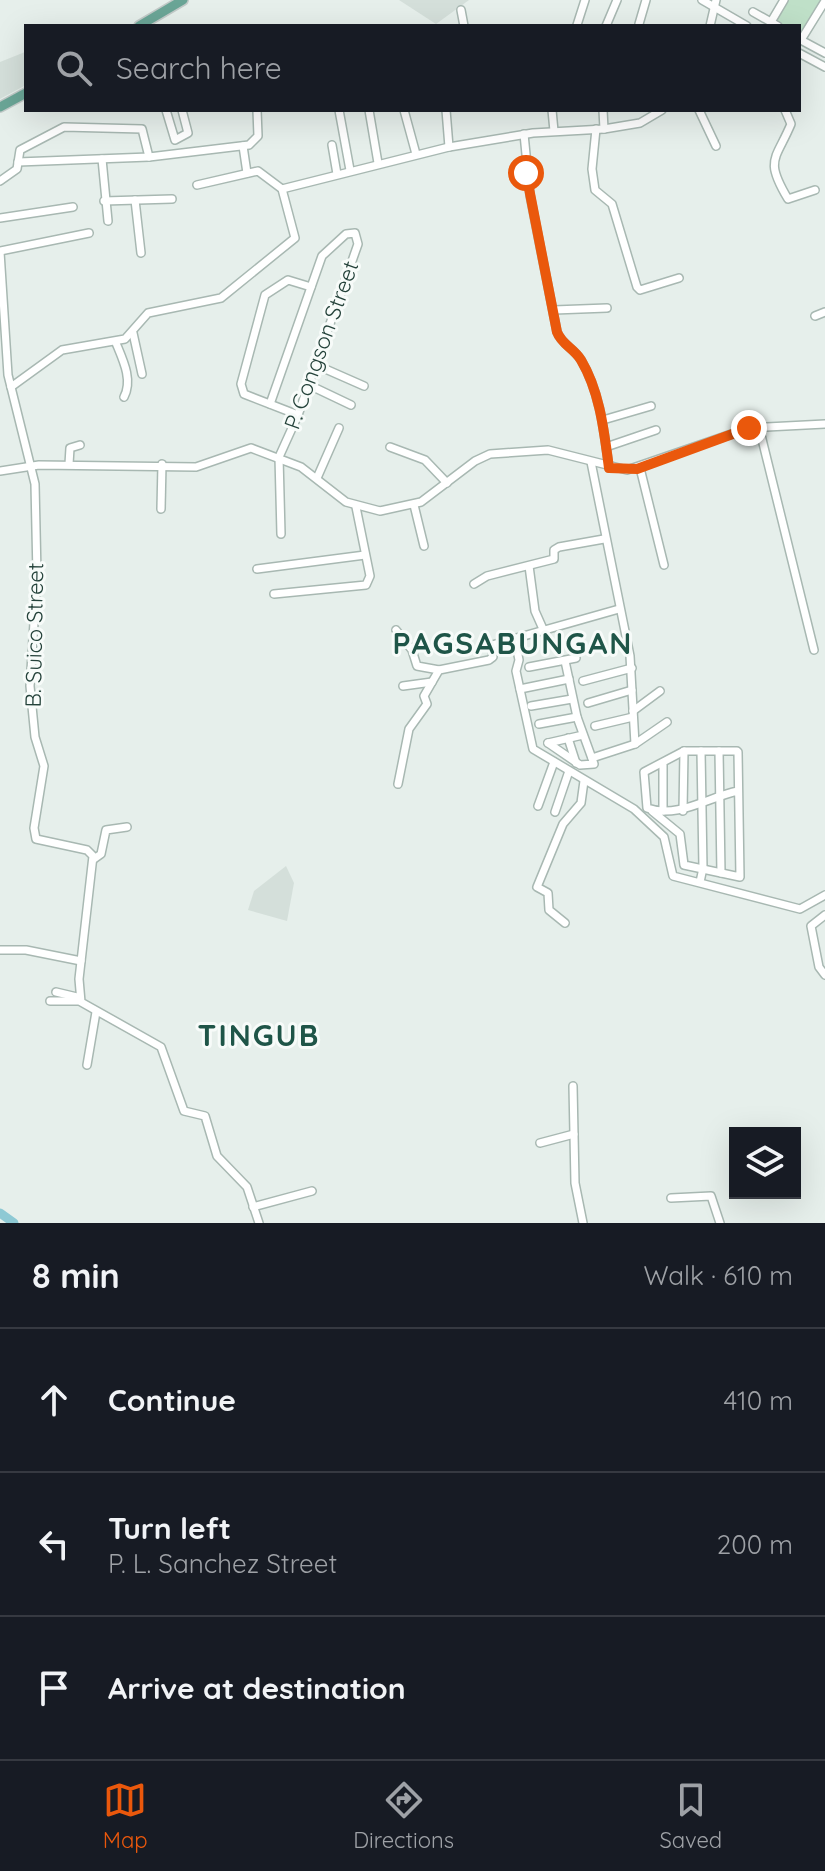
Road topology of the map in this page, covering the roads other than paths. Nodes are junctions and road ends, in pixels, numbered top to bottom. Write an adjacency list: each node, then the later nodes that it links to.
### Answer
1 (183, 0): 11 (main road)
2 (585, 0): 13 (street)
3 (617, 0): 14 (street)
4 (646, 0): 15 (street)
5 (702, 0): 8 (street)
6 (784, 0): 18 (street)
7 (825, 1): 19 (street)
8 (715, 3): 16 (street); 17 (street)
9 (461, 10): 12 (street)
10 (753, 12): 18 (street)
11 (142, 24)
12 (464, 24)
13 (577, 24)
14 (607, 24)
15 (639, 24)
16 (710, 24)
17 (744, 24)
18 (774, 24)
19 (801, 37)
20 (801, 40): 21 (street)
21 (825, 53)
22 (801, 54): 23 (street)
23 (825, 67)
24 (24, 94): 25 (main road)
25 (0, 107)
26 (167, 112): 27 (street)
27 (183, 112)
28 (257, 112): 42 (street)
29 (339, 112): 50 (street)
30 (369, 112): 49 (street)
31 (405, 112): 45 (street)
32 (446, 112): 44 (street)
33 (552, 112): 39 (street)
34 (603, 112): 38 (street)
35 (659, 112): 38 (street)
36 (700, 112): 43 (street)
37 (786, 112): 56 (street)
38 (600, 129): 39 (street); 66 (street)
39 (554, 131): 40 (street)
40 (524, 134): 44 (street); 69 (street)
41 (332, 145): 52 (street)
42 (243, 146): 46 (street); 51 (street)
43 (716, 146)
44 (449, 147): 45 (street)
45 (416, 154): 49 (street)
46 (149, 157): 47 (street); 48 (street)
47 (102, 159): 48 (street); 59 (street)
48 (18, 162): 53 (street)
49 (378, 163): 50 (street)
50 (350, 170): 52 (street)
51 (247, 173): 54 (street); 55 (street)
52 (337, 174): 55 (street)
53 (0, 181)
54 (197, 185)
55 (282, 189): 72 (street)
56 (815, 190)
57 (172, 199): 58 (street)
58 (135, 200): 59 (street); 65 (street)
59 (104, 201): 62 (street)
60 (73, 207): 61 (street)
61 (0, 218)
62 (108, 221)
63 (89, 233): 64 (street)
64 (0, 251): 77 (street, B. Suico Street)
65 (141, 253)
66 (679, 278)
67 (311, 287): 74 (street, P. Congson Street); 81 (street); 81 (street)
68 (607, 308): 69 (street)
69 (554, 310): 85 (street)
70 (825, 312): 71 (street)
71 (815, 316)
72 (133, 333): 73 (street); 75 (street)
73 (116, 343): 77 (street); 80 (street)
74 (314, 364): 78 (street, P. Congson Street); 79 (street)
75 (142, 374)
76 (0, 383): 77 (street)
77 (10, 385): 97 (street, B. Suico Street)
78 (309, 385): 82 (street); 84 (street, P. Congson Street)
79 (364, 386)
80 (124, 397)
81 (270, 404): 84 (street)
82 (351, 405)
83 (651, 406): 85 (street)
84 (298, 415): 93 (street, P. Congson Street)
85 (603, 420): 92 (street)
86 (825, 424): 87 (street)
87 (759, 427): 99 (street); 119 (street)
88 (339, 428): 101 (street)
89 (656, 430): 92 (street)
90 (80, 445): 95 (street)
91 (390, 447): 102 (street)
92 (606, 447): 98 (street)
93 (279, 457): 96 (street); 101 (street); 106 (street)
94 (591, 462): 98 (street); 102 (street); 107 (street)
95 (69, 464): 96 (street); 97 (street)
96 (162, 464): 105 (street)
97 (31, 465): 100 (street); 162 (street, B. Suico Street)
98 (609, 468): 99 (street)
99 (640, 468): 110 (street)
100 (0, 471)
101 (317, 478): 104 (street)
102 (447, 483): 103 (street)
103 (414, 505): 104 (street); 108 (street)
104 (356, 507): 109 (street)
105 (161, 509)
106 (281, 534)
107 (604, 539): 111 (street); 115 (street)
108 (424, 546)
109 (365, 555): 112 (street); 114 (street)
110 (664, 565)
111 (529, 566): 113 (street); 116 (street)
112 (257, 569)
113 (474, 584)
114 (274, 594)
115 (619, 609): 116 (street); 123 (street)
116 (543, 629): 118 (street)
117 (396, 630): 124 (street)
118 (515, 640): 124 (street); 129 (street)
119 (814, 650)
120 (576, 658): 121 (street)
121 (565, 661): 122 (street); 125 (street)
122 (529, 667)
123 (632, 668): 126 (street); 130 (street)
124 (439, 670): 127 (street)
125 (569, 679): 129 (street); 132 (street)
126 (583, 681)
127 (432, 682): 128 (street); 152 (street)
128 (403, 686)
129 (520, 689): 147 (street)
130 (632, 690): 133 (street); 135 (street)
131 (660, 691): 135 (street)
132 (572, 699): 134 (street); 136 (street)
133 (588, 703)
134 (531, 706)
135 (633, 714): 139 (street); 142 (street)
136 (577, 717): 138 (street); 140 (street)
137 (667, 722): 142 (street)
138 (539, 724)
139 (595, 726)
140 (583, 735): 141 (street); 146 (street)
141 (568, 738): 148 (street); 148 (street)
142 (635, 744): 146 (street)
143 (684, 751): 144 (street); 149 (street); 159 (street)
144 (701, 751): 145 (street); 155 (street)
145 (719, 751): 153 (street); 154 (street)
146 (593, 761): 148 (street)
147 (554, 762): 150 (street); 156 (street)
148 (576, 763)
149 (663, 765): 157 (street); 158 (street)
150 (569, 771): 151 (street); 160 (street)
151 (584, 781): 165 (street); 168 (street)
152 (398, 784)
153 (738, 791): 154 (street); 164 (street)
154 (720, 795): 155 (street); 164 (street)
155 (702, 800): 159 (street); 163 (street)
156 (538, 806)
157 (650, 810): 158 (street); 163 (street)
158 (663, 811): 159 (street)
159 (683, 811)
160 (555, 812)
161 (127, 827): 162 (street)
162 (94, 859): 170 (street)
163 (703, 869): 164 (street); 165 (street)
164 (721, 873)
165 (703, 883): 166 (street)
166 (825, 895)
167 (825, 915): 171 (street)
168 (565, 923)
169 (0, 950): 170 (street)
170 (81, 961): 173 (street)
171 (825, 975)
172 (56, 992): 173 (street)
173 (80, 999): 174 (street); 175 (street)
174 (50, 1001)
175 (96, 1012): 176 (street); 182 (street)
176 (87, 1065)
177 (573, 1086): 178 (street)
178 (574, 1134): 179 (street); 184 (street)
179 (540, 1143)
180 (312, 1191): 182 (street)
181 (671, 1198): 185 (street)
182 (253, 1207): 183 (street)
183 (259, 1223)
184 (583, 1223)
185 (720, 1223)

